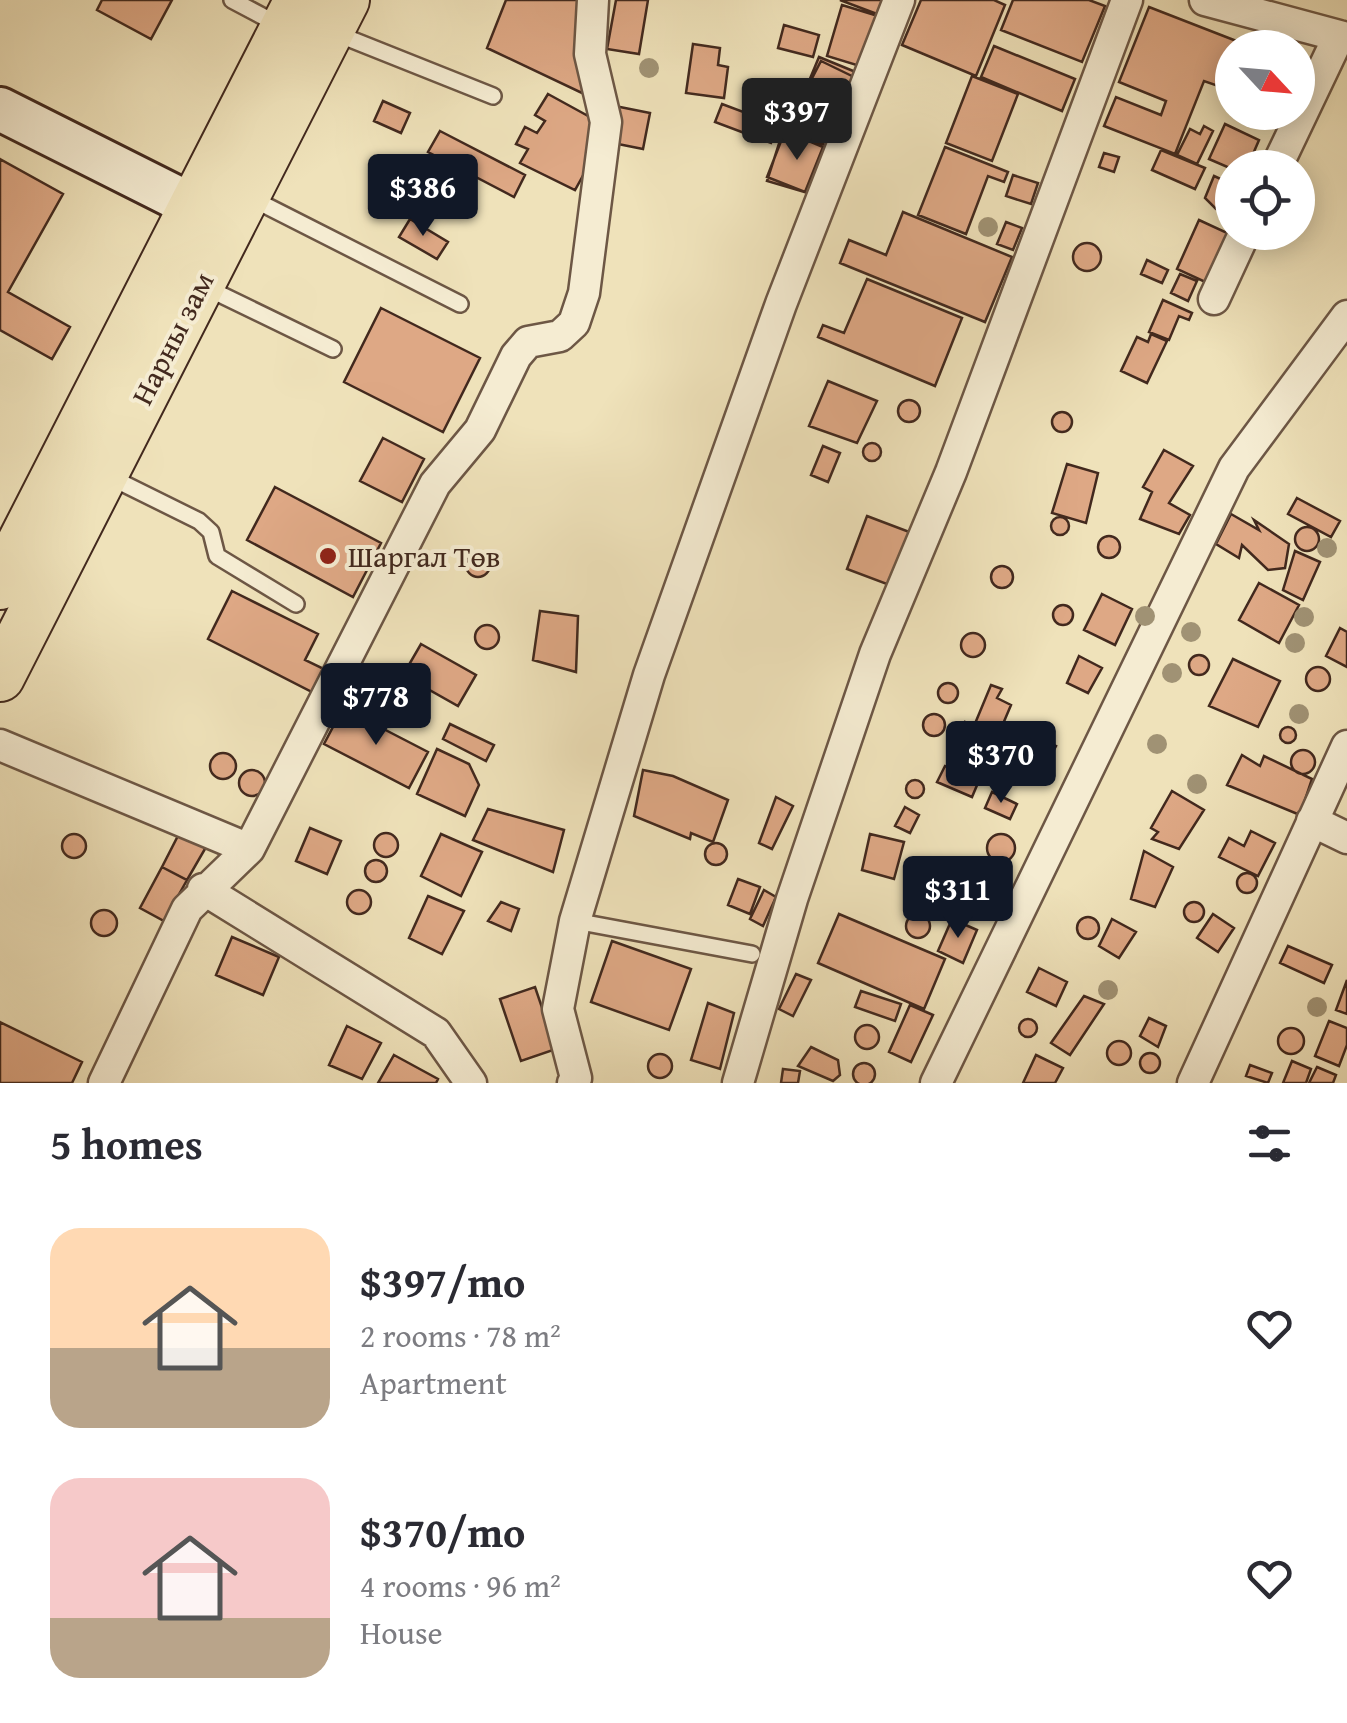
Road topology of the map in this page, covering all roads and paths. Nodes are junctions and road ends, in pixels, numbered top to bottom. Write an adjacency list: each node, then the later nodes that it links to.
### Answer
1 (232, 0): 6 (lane)
2 (594, 0): 26 (street)
3 (899, 0): 28 (street)
4 (1127, 0): 33 (street)
5 (1205, 0): 7 (street)
6 (315, 15): 8 (lane); 11 (main road, Нарны зам)
7 (1343, 37): 10 (street)
8 (494, 96)
9 (0, 109): 11 (main road)
10 (1285, 150)
11 (224, 208): 13 (main road, Нарны зам); 15 (lane); 19 (main road, Нарны зам)
12 (1237, 250): 14 (street)
13 (200, 284): 17 (lane); 18 (main road, Нарны зам)
14 (1214, 299)
15 (460, 304)
16 (1347, 316): 34 (street)
17 (334, 350)
18 (103, 474): 20 (lane); 21 (main road, Нарны зам)
19 (0, 585)
20 (296, 604)
21 (0, 676)
22 (0, 745): 26 (street)
23 (1347, 746): 24 (street)
24 (1312, 821): 25 (street); 35 (street)
25 (1347, 838)
26 (249, 848): 27 (street)
27 (203, 889): 30 (street); 31 (street)
28 (575, 921): 29 (lane); 32 (street)
29 (752, 954)
30 (104, 1083)
31 (471, 1083)
32 (573, 1083)
33 (738, 1083)
34 (936, 1083)
35 (1193, 1083)

